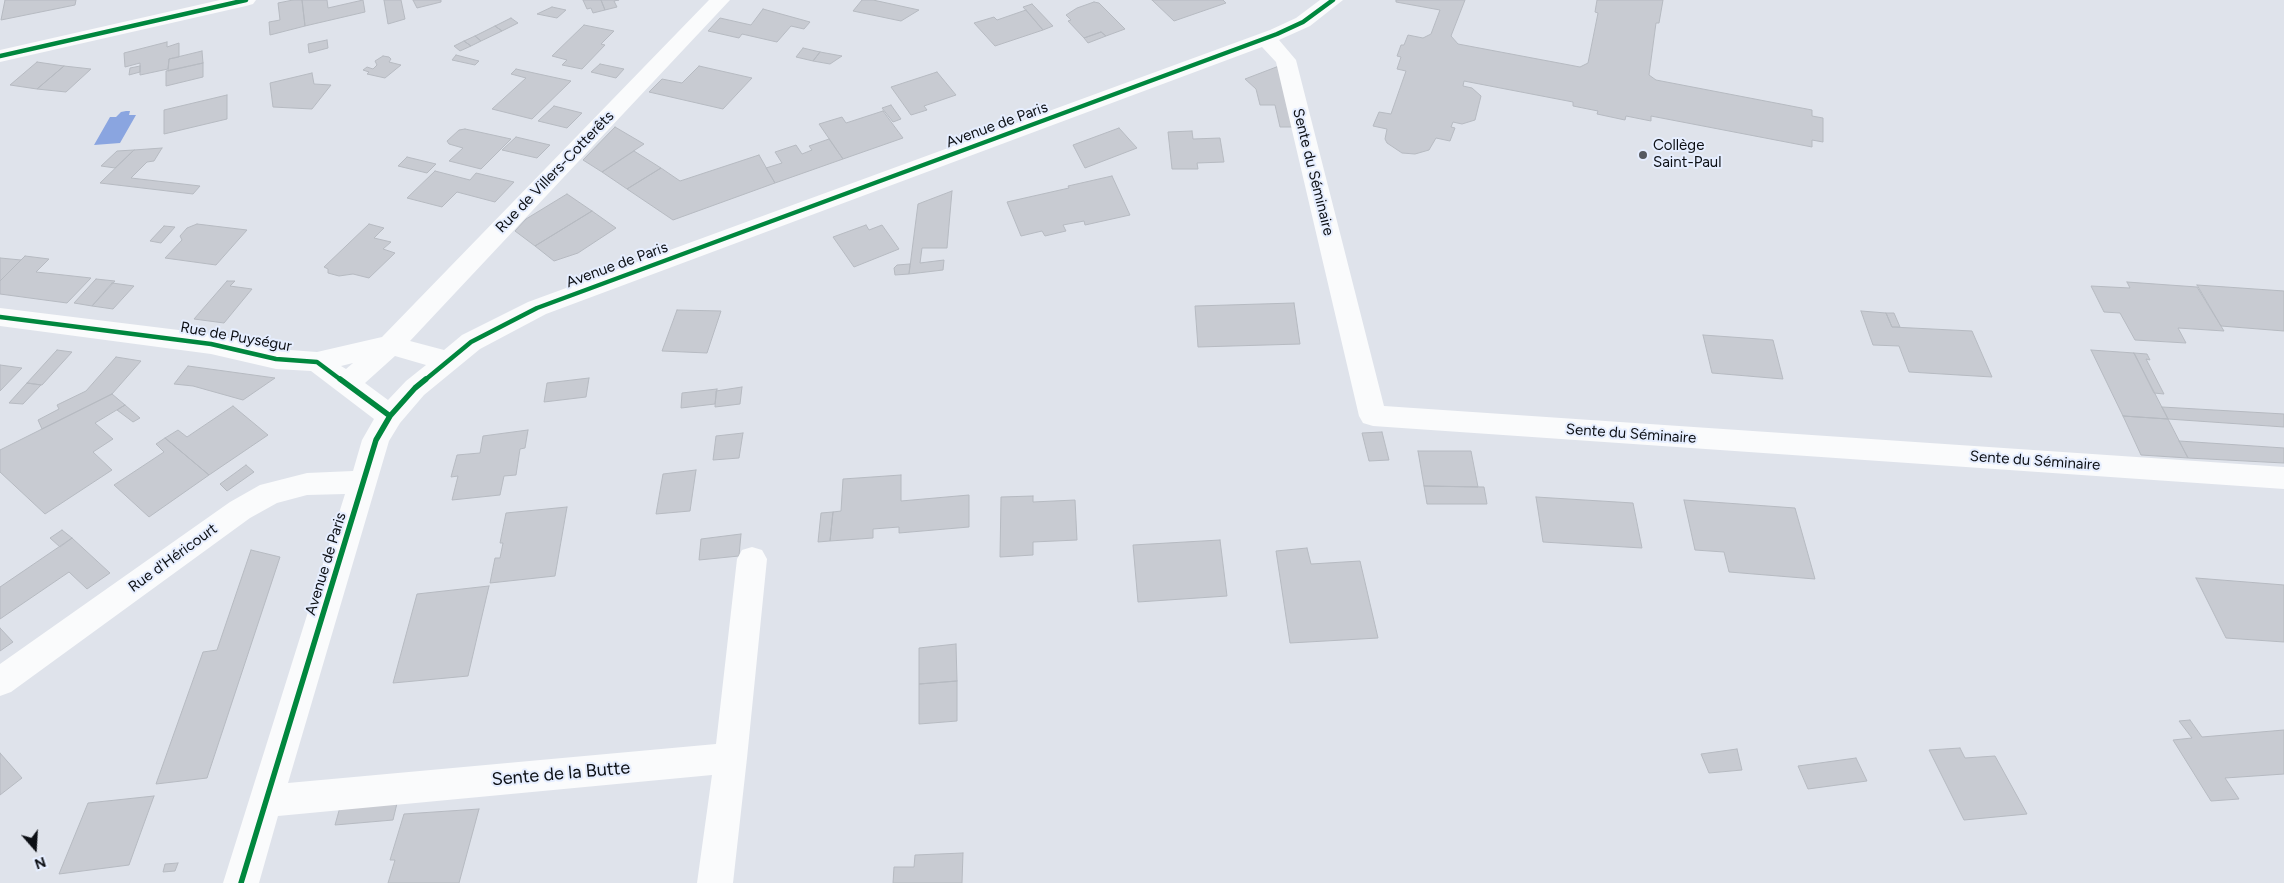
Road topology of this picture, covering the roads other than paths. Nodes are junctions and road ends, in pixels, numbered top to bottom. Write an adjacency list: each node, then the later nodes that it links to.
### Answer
1 (246, 0): 5 (street)
2 (720, 0): 7 (street, Rue de Villers-Cotterêts)
3 (1333, 0): 4 (street, Avenue de Paris)
4 (1266, 39): 8 (street, Avenue de Paris); 12 (street, Sente du Séminaire)
5 (0, 56)
6 (0, 318): 9 (street, Rue de Puységur)
7 (390, 345): 8 (street); 9 (street); 10 (street, Rue de Villers-Cotterêts)
8 (448, 361): 11 (street, Avenue de Paris)
9 (317, 362): 10 (street)
10 (347, 384): 11 (street)
11 (390, 416): 13 (street, Avenue de Paris)
12 (2284, 478)
13 (364, 482): 15 (street, Rue d'Héricourt); 17 (street, Avenue de Paris)
14 (752, 560): 16 (street)
15 (0, 682)
16 (731, 758): 17 (street, Sente de la Butte); 19 (street)
17 (266, 801): 18 (street, Avenue de Paris)
18 (241, 883)
19 (716, 883)

